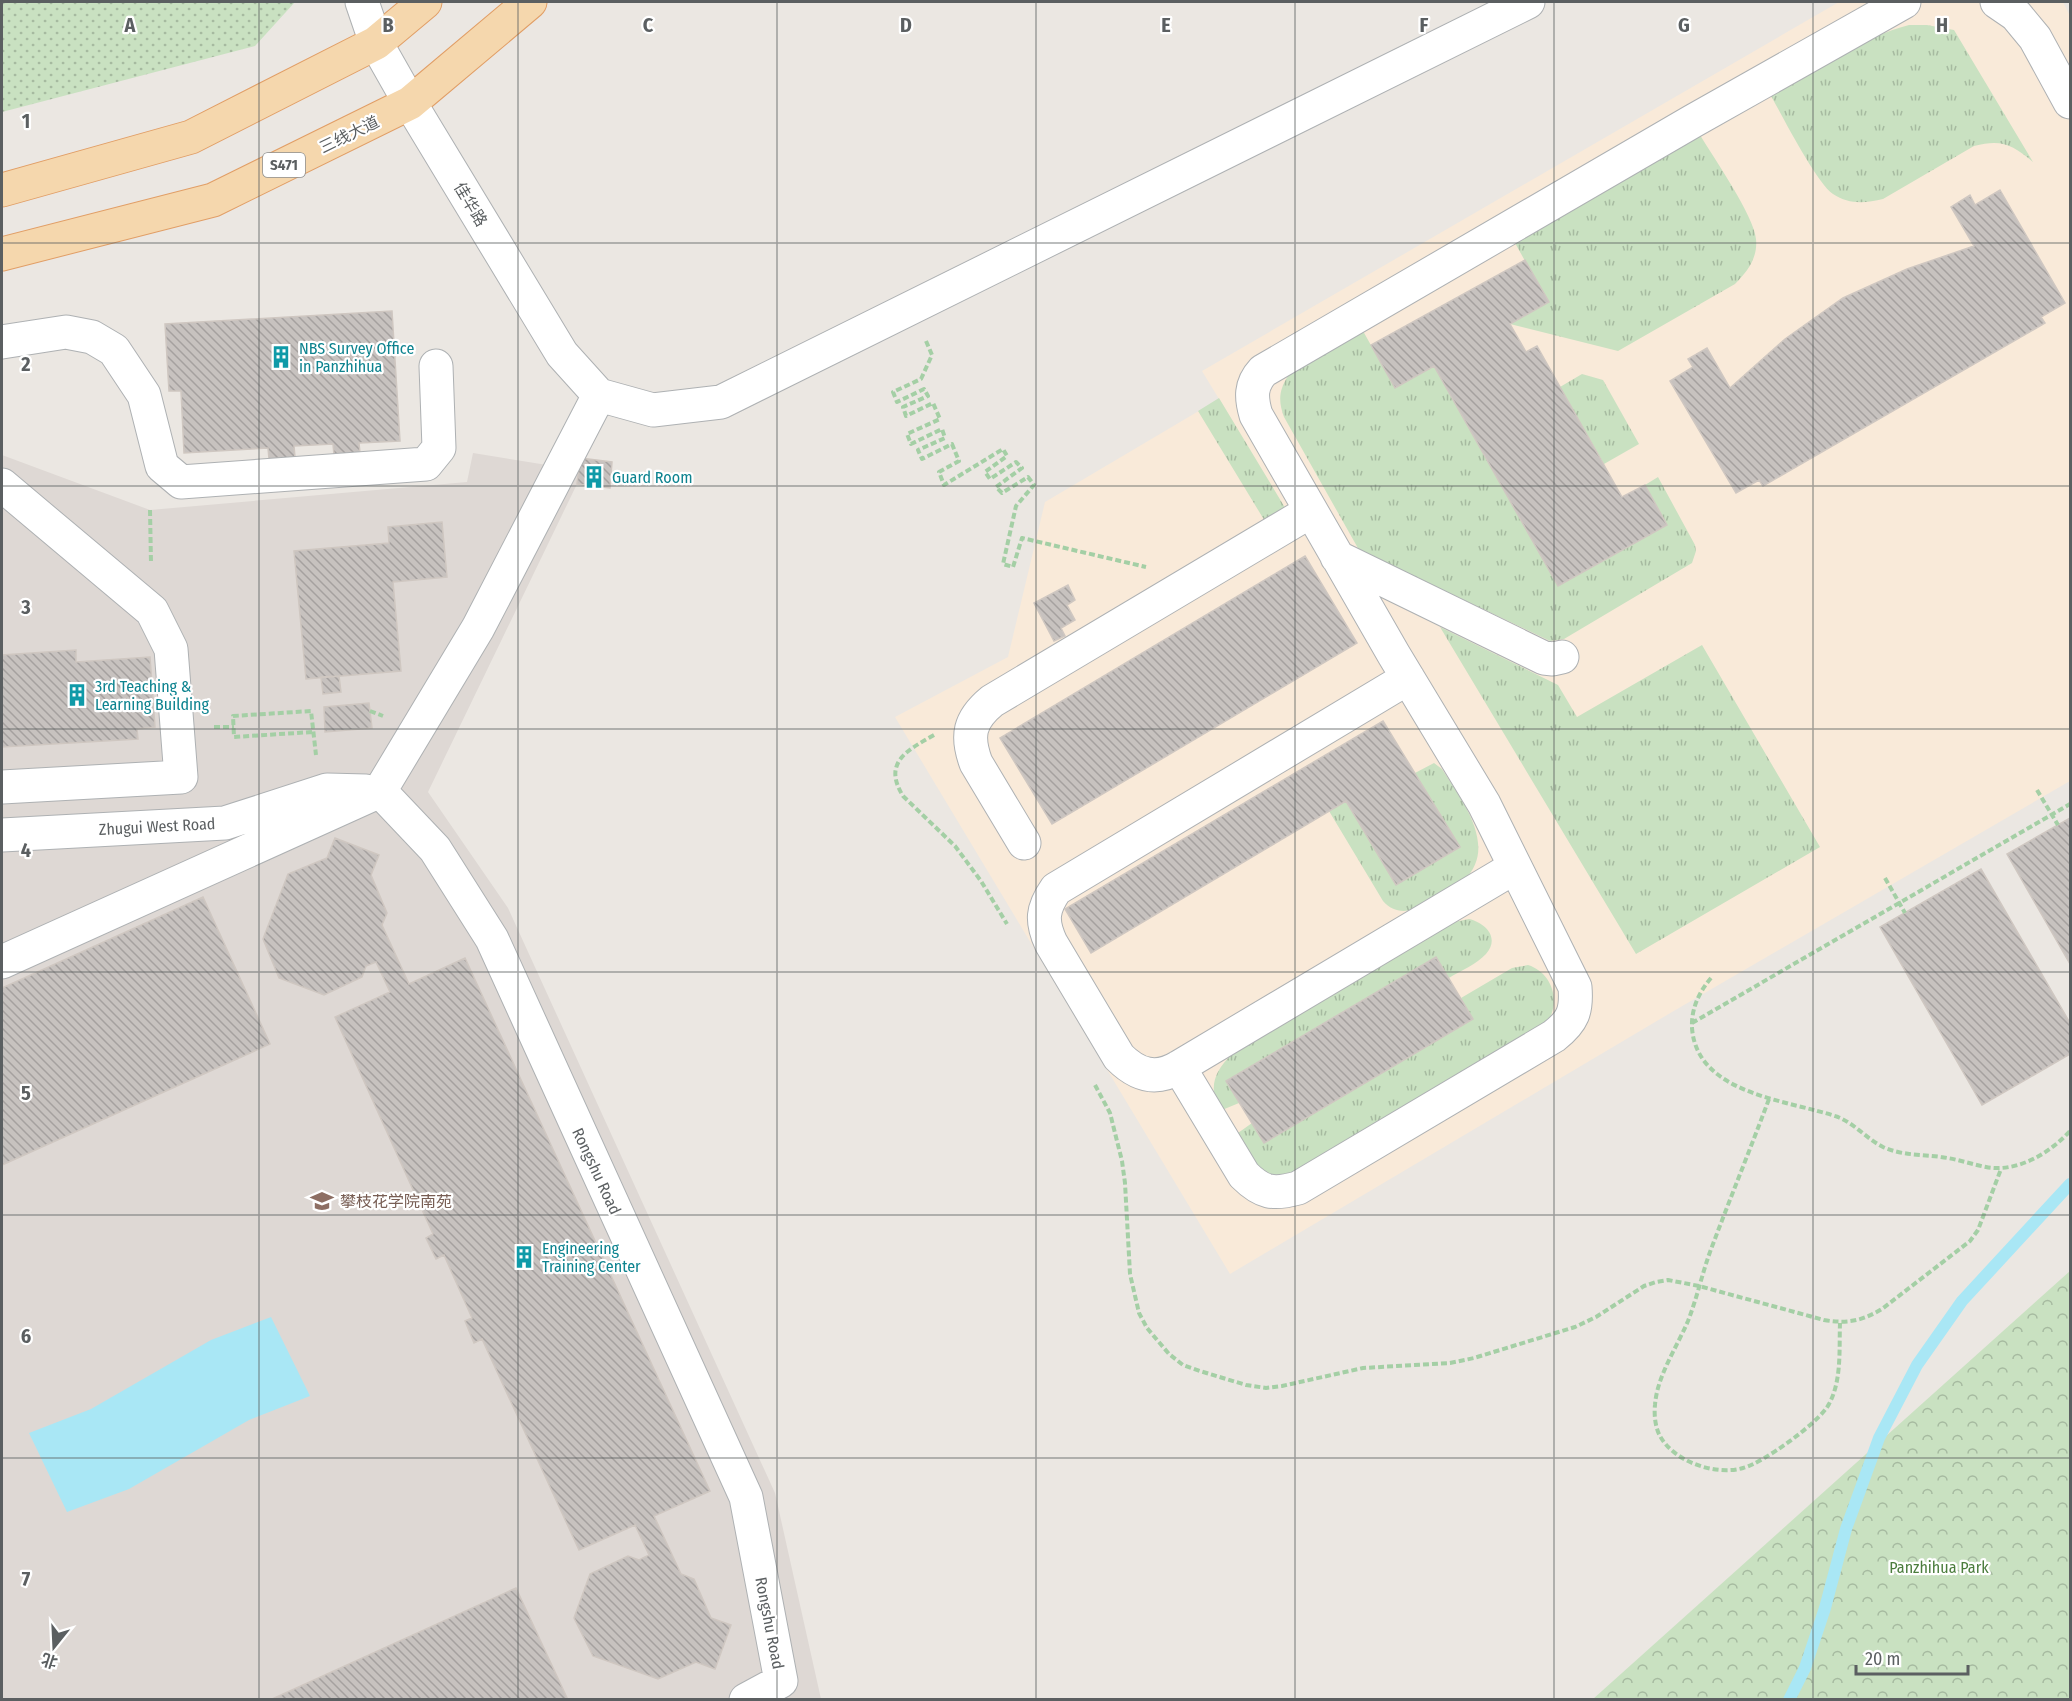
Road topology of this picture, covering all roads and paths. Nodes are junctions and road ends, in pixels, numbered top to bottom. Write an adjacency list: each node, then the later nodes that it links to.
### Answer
1 (362, 2): 8 (street, 佳华路)
2 (403, 2): 8 (main road)
3 (425, 2): 8 (main road)
4 (530, 2): 10 (main road, 三线大道 / S471)
5 (1528, 2): 13 (street)
6 (1904, 2): 18 (street)
7 (1997, 2): 9 (street)
8 (376, 43): 10 (street, 佳华路); 11 (main road)
9 (2070, 102)
10 (410, 103): 12 (main road, 三线大道 / S471); 16 (street, 佳华路)
11 (2, 190)
12 (2, 254)
13 (910, 308): 16 (street); 20 (path)
14 (2, 342): 15 (street)
15 (436, 366)
16 (599, 395): 29 (street)
17 (2, 485): 27 (street)
18 (1311, 511): 19 (street); 20 (street)
19 (1337, 557): 21 (street); 22 (street)
20 (1186, 585): 34 (street)
21 (1562, 657)
22 (1408, 678): 35 (street); 42 (street)
23 (213, 727): 24 (path)
24 (234, 727): 25 (path); 25 (path)
25 (312, 732): 26 (path)
26 (315, 752)
27 (2, 787)
28 (2037, 790): 31 (path)
29 (380, 791): 33 (street, Zhugui West Road); 39 (street); 46 (street, Rongshu Road)
30 (2070, 804): 31 (path)
31 (2052, 815): 32 (path); 37 (path)
32 (2058, 825)
33 (2, 835)
34 (1024, 843)
35 (1515, 867): 42 (street); 42 (street)
36 (1885, 878): 37 (path)
37 (1899, 903): 38 (path); 41 (path)
38 (1905, 913)
39 (2, 962)
40 (1711, 978): 41 (path)
41 (1692, 1023): 43 (path)
42 (1179, 1067)
43 (1769, 1099): 44 (path); 45 (path)
44 (2070, 1131)
45 (1840, 1323)
46 (786, 1690): 47 (street, Rongshu Road)
47 (746, 1700)

